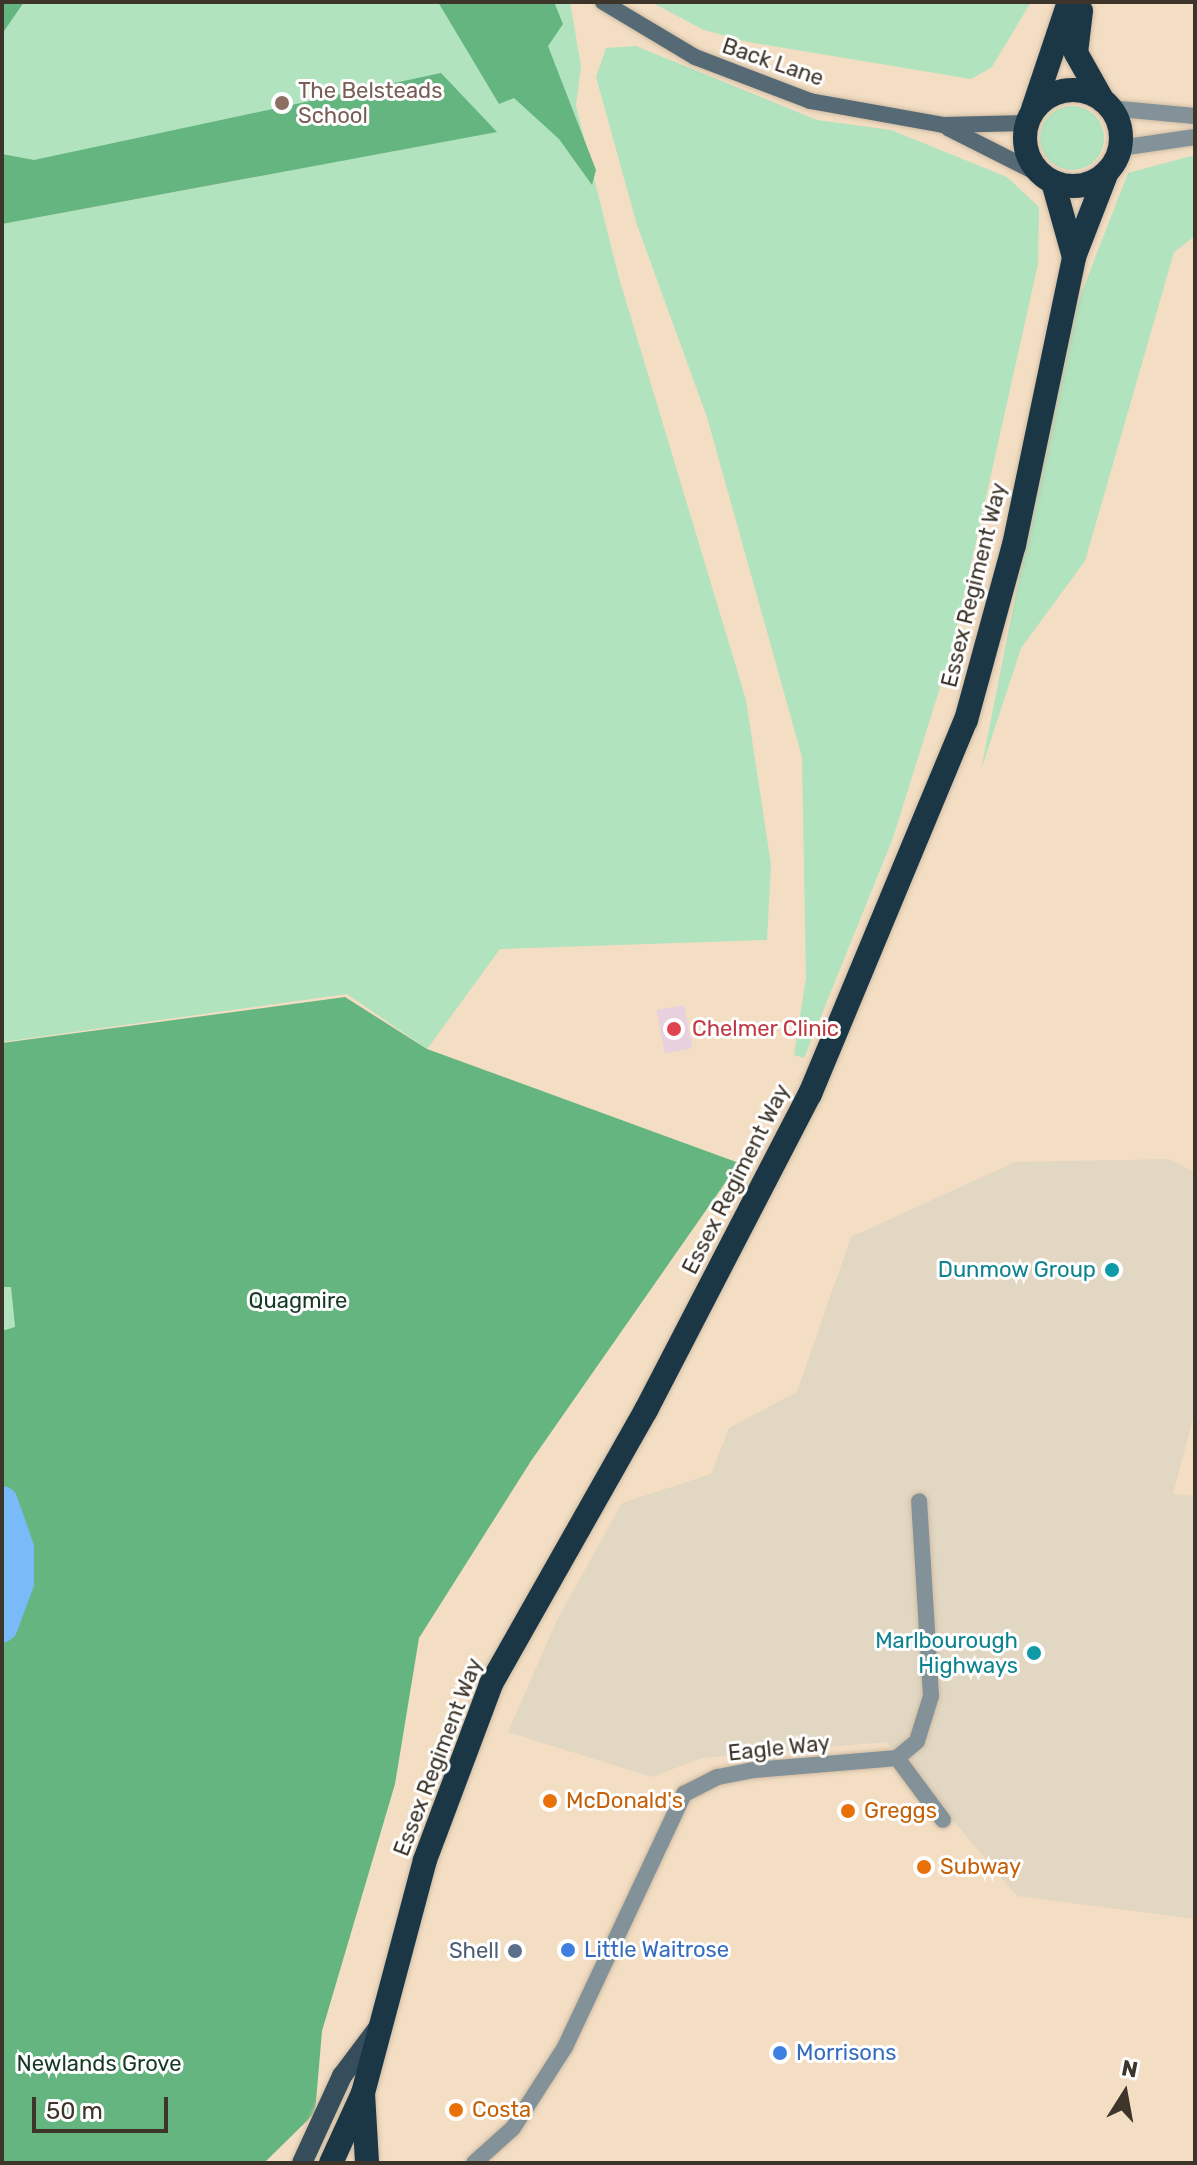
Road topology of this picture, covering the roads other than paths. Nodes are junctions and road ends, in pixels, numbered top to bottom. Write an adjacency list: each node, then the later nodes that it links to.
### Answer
1 (603, 2): 7 (street, Back Lane)
2 (1069, 2): 6 (highway)
3 (1081, 2): 4 (highway)
4 (1106, 104): 5 (street); 6 (highway); 9 (highway)
5 (1195, 116)
6 (1029, 119): 7 (street, Back Lane); 11 (highway)
7 (943, 125): 11 (street, Back Lane)
8 (1195, 137): 9 (street)
9 (1120, 148): 10 (highway)
10 (1107, 172): 11 (highway); 12 (highway, Essex Regiment Way)
11 (1047, 178): 12 (highway, Essex Regiment Way)
12 (1074, 257): 16 (highway, Essex Regiment Way)
13 (919, 1501): 14 (street)
14 (897, 1758): 15 (street); 21 (street, Eagle Way)
15 (943, 1820)
16 (378, 2028): 17 (highway, Essex Regiment Way); 18 (main road)
17 (363, 2093): 19 (highway, Essex Regiment Way); 20 (highway, Essex Regiment Way)
18 (302, 2163)
19 (331, 2163)
20 (367, 2163)
21 (474, 2163)

